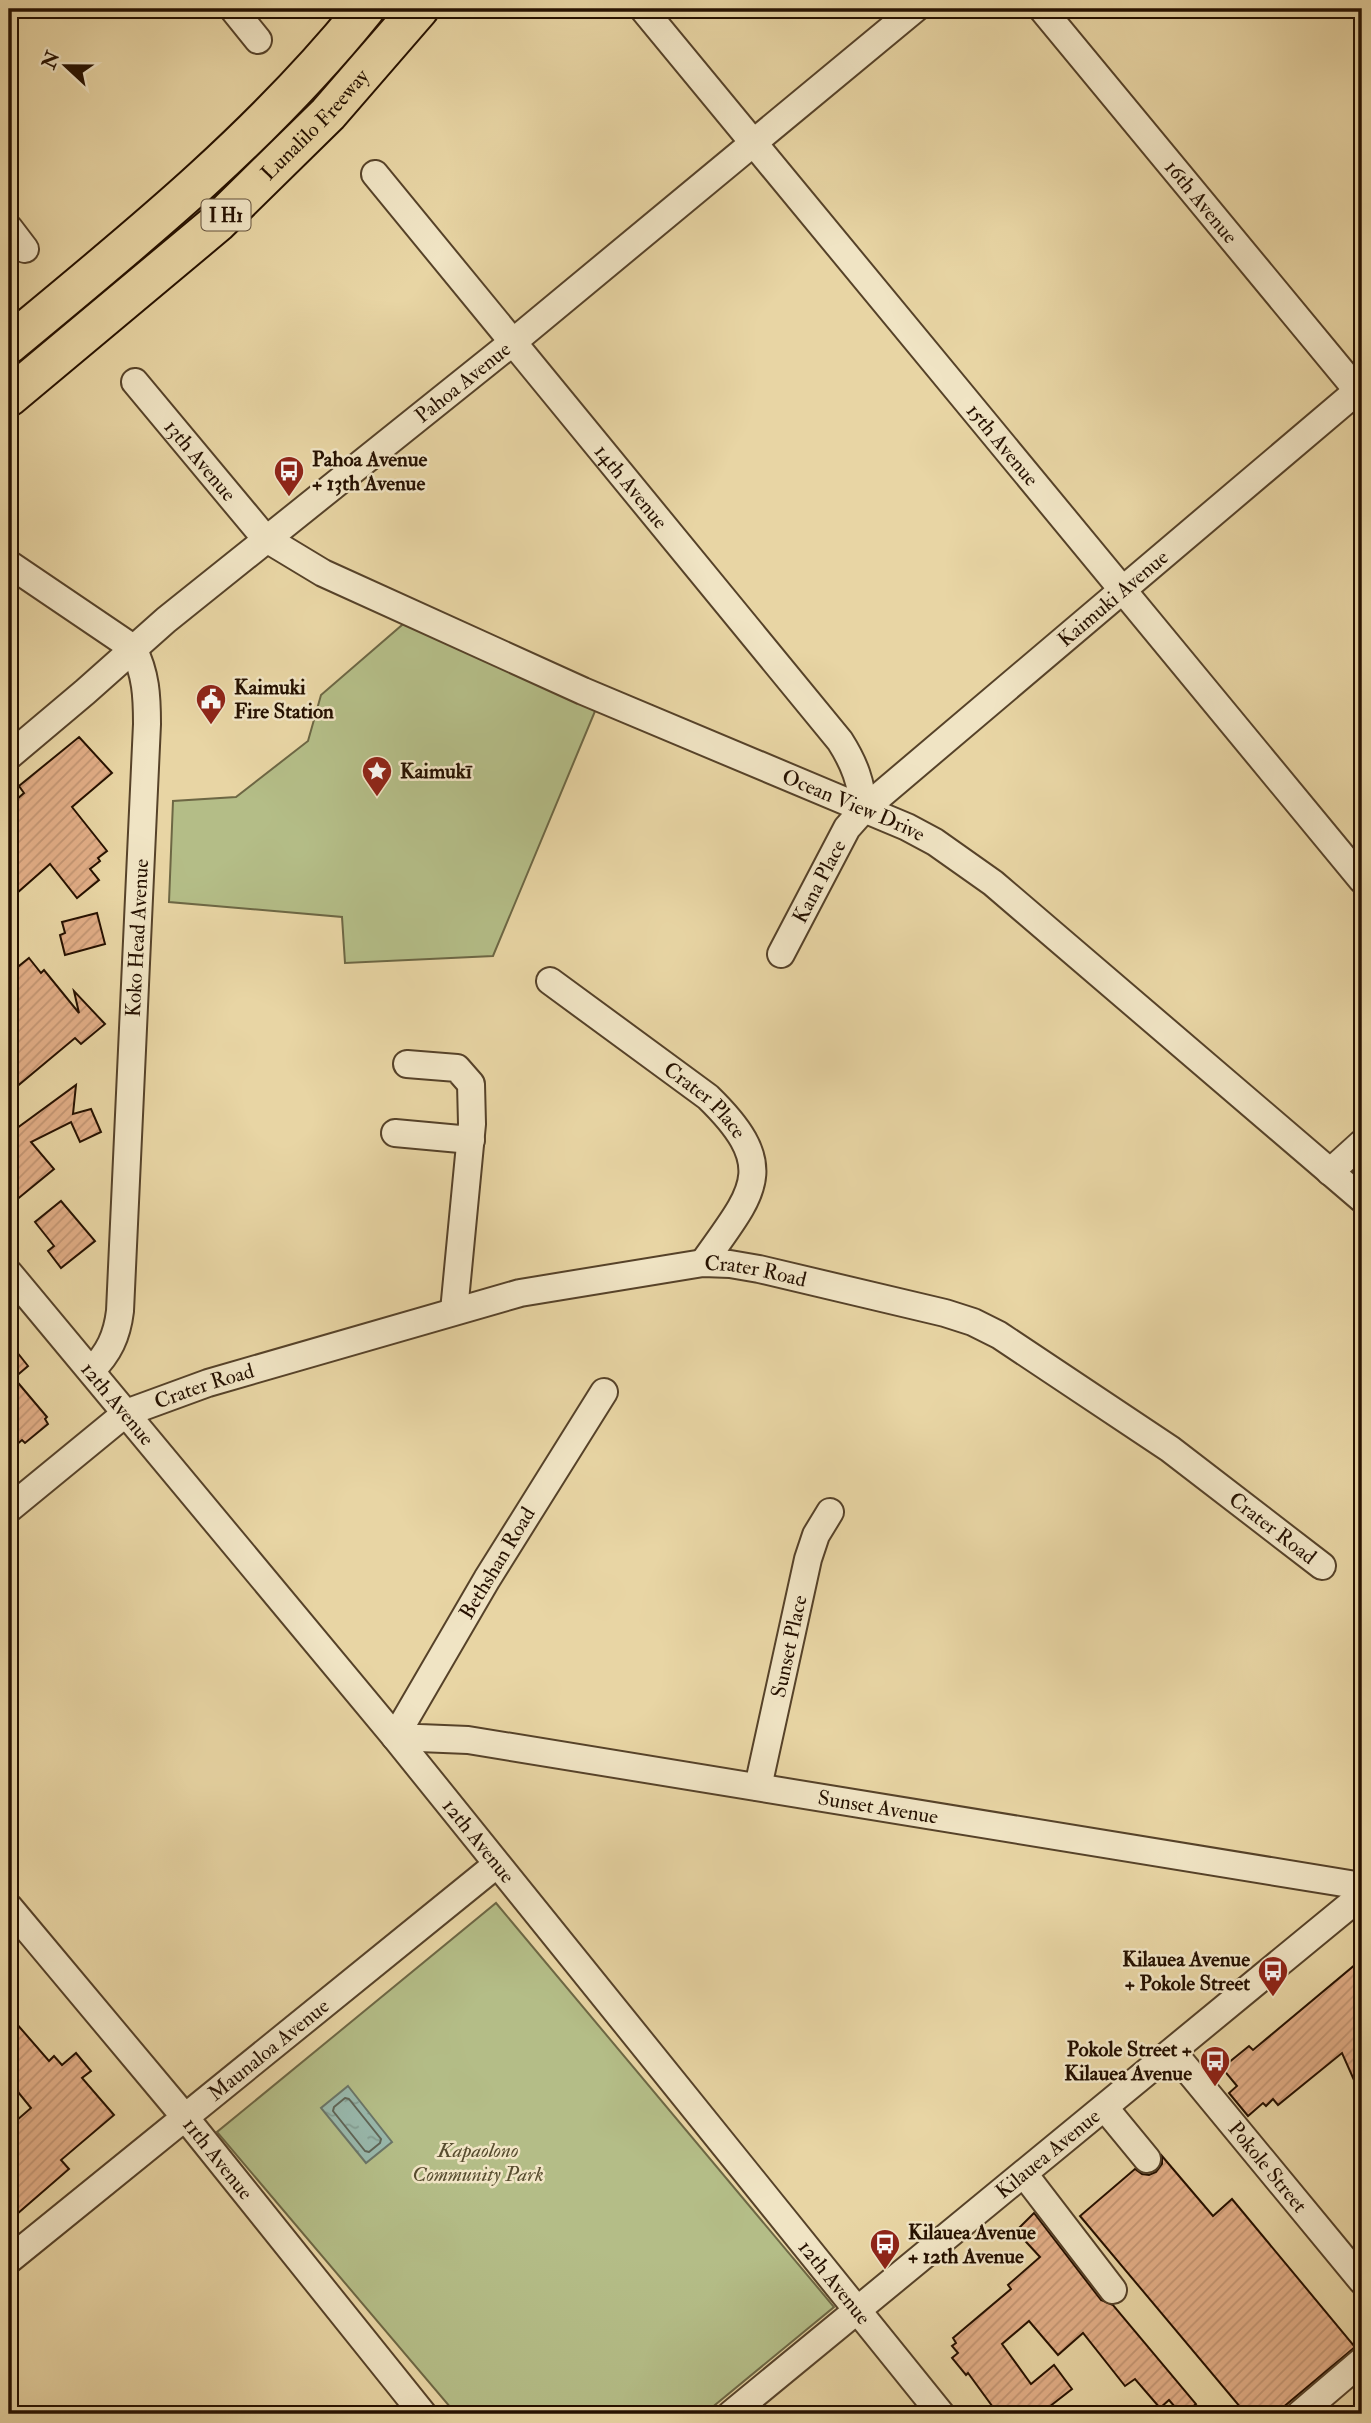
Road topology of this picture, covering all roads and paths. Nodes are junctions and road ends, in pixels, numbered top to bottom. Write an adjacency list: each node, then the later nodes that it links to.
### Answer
1 (233, 9): 7 (street)
2 (365, 9): 11 (highway, Lunalilo Freeway / I H1)
3 (419, 9): 14 (highway, Lunalilo Freeway / I H1)
4 (643, 9): 8 (street, 15th Avenue)
5 (915, 9): 8 (street, Pahoa Avenue)
6 (1042, 9): 13 (street, 16th Avenue)
7 (258, 40)
8 (755, 142): 10 (street, Pahoa Avenue); 17 (street, 15th Avenue)
9 (375, 174): 10 (street, 14th Avenue)
10 (513, 342): 15 (street, Pahoa Avenue); 20 (street, 14th Avenue)
11 (9, 344)
12 (135, 382): 15 (street, 13th Avenue)
13 (1361, 391): 17 (street, Kaimuki Avenue)
14 (9, 397)
15 (265, 538): 18 (street, Pahoa Avenue); 20 (street, Ocean View Drive)
16 (9, 564): 18 (street)
17 (1122, 590): 20 (street, Kaimuki Avenue); 21 (street, 15th Avenue)
18 (132, 648): 19 (street, Pahoa Avenue); 33 (street, Koko Head Avenue)
19 (9, 756)
20 (863, 810): 22 (street, Kana Place); 28 (street, Ocean View Drive)
21 (1362, 880)
22 (781, 954)
23 (550, 981): 30 (street, Crater Place)
24 (407, 1064): 26 (street)
25 (395, 1133): 26 (street)
26 (471, 1140): 32 (street)
27 (1362, 1143): 28 (street)
28 (1330, 1172): 29 (street, Ocean View Drive)
29 (1362, 1199)
30 (702, 1263): 32 (street, Crater Road); 38 (street, Crater Road)
31 (9, 1273): 33 (street, 12th Avenue)
32 (454, 1311): 35 (street, Crater Road)
33 (91, 1371): 35 (street, 12th Avenue)
34 (604, 1392): 39 (street, Bethshan Road)
35 (126, 1413): 36 (street); 39 (street, 12th Avenue)
36 (9, 1509)
37 (830, 1512): 40 (street, Sunset Place)
38 (1322, 1566)
39 (394, 1737): 40 (street, Sunset Avenue); 41 (street, 12th Avenue)
40 (758, 1787): 42 (street, Sunset Avenue)
41 (496, 1865): 47 (street, Maunaloa Avenue); 53 (street, 12th Avenue)
42 (1362, 1886)
43 (1362, 1895): 45 (street, Kilauea Avenue)
44 (9, 1907): 47 (street, 11th Avenue)
45 (1173, 2052): 46 (street, Kilauea Avenue); 51 (street, Pokole Street)
46 (1105, 2108): 48 (street); 49 (street, Kilauea Avenue)
47 (184, 2116): 50 (street, Maunaloa Avenue); 55 (street, 11th Avenue)
48 (1147, 2159)
49 (1024, 2175): 52 (street); 53 (street, Kilauea Avenue)
50 (9, 2260)
51 (1362, 2281)
52 (1113, 2290)
53 (857, 2311): 56 (street, Kilauea Avenue); 57 (street, 12th Avenue)
54 (1362, 2361): 58 (street)
55 (423, 2414)
56 (731, 2414)
57 (941, 2414)
58 (1300, 2414)

